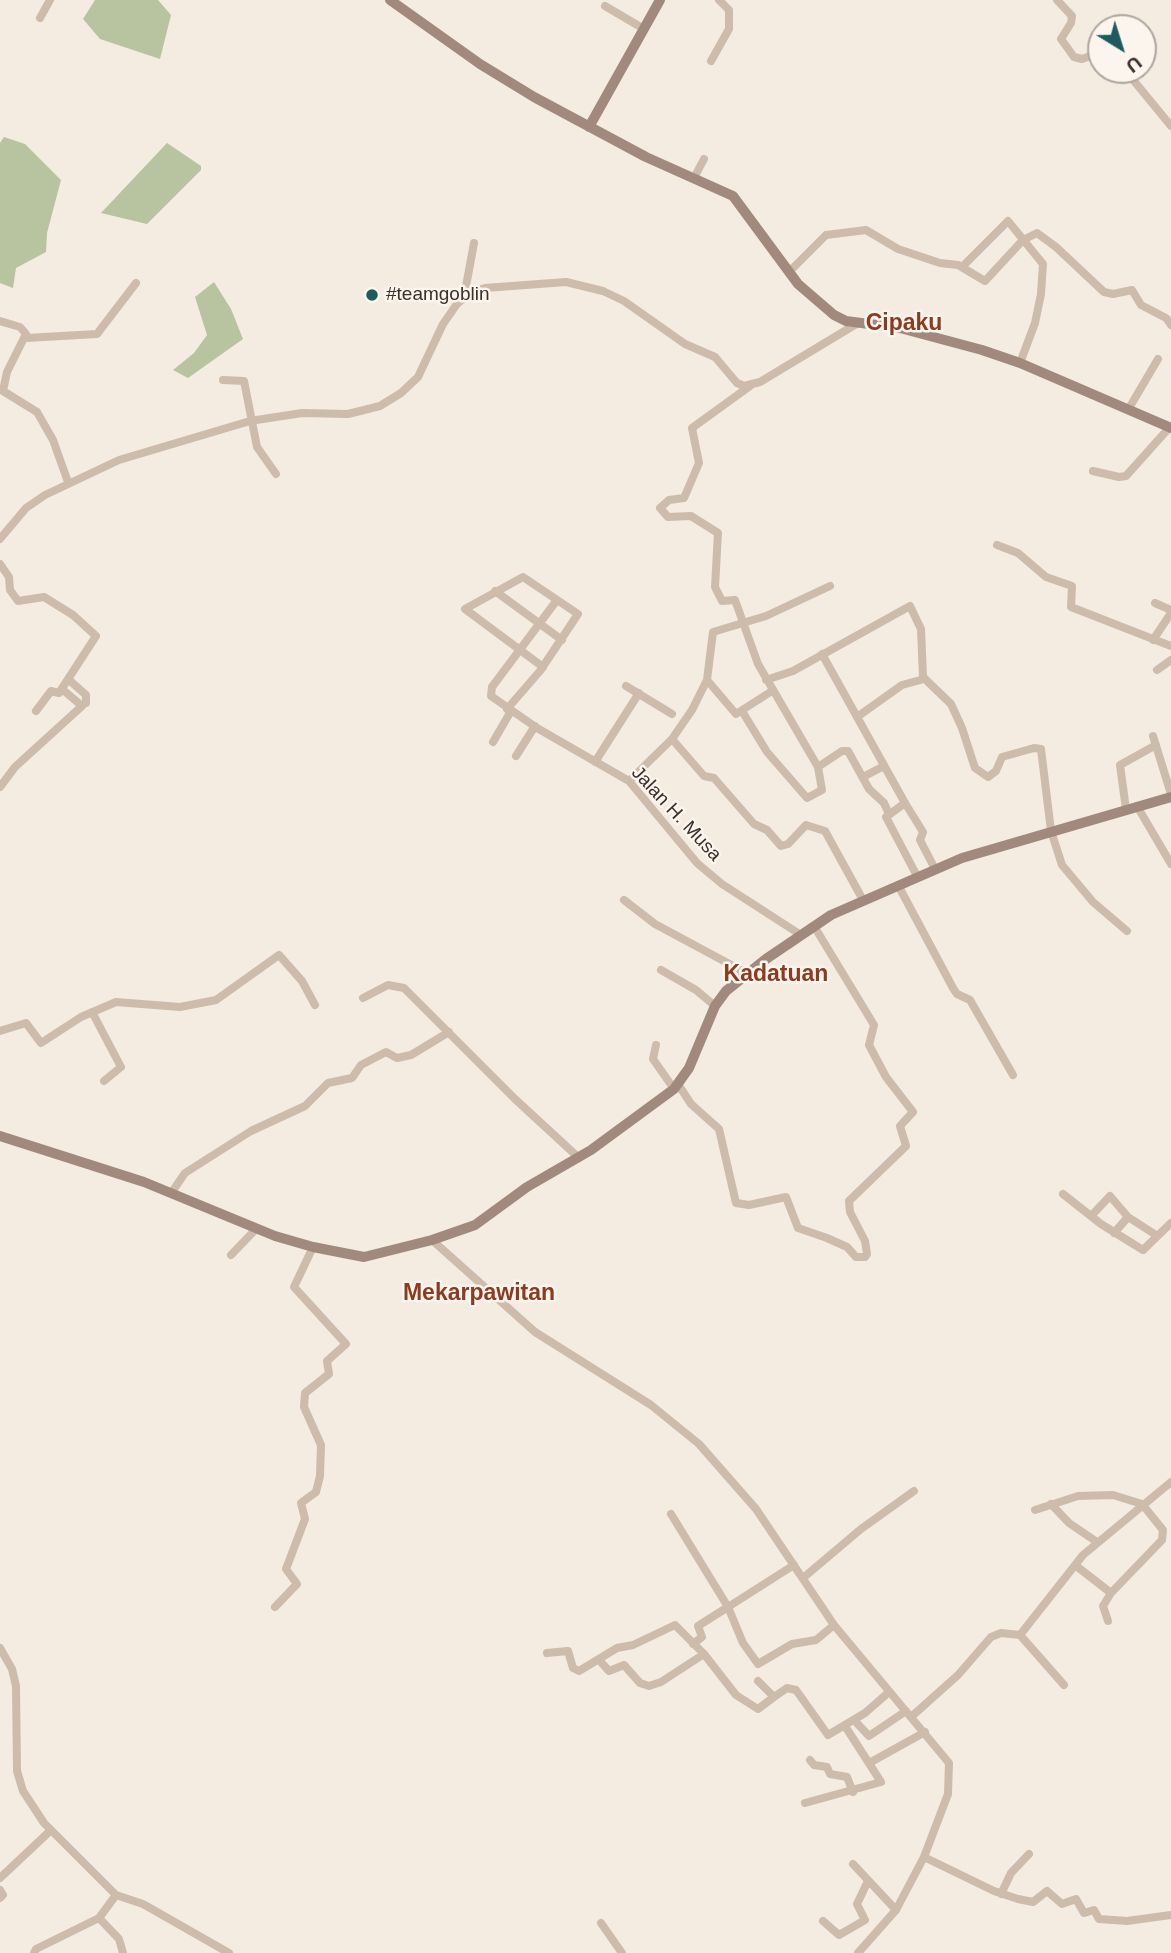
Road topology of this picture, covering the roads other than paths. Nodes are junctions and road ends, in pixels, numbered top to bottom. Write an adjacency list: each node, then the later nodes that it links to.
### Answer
1 (50, 0): 7 (street)
2 (390, 0): 13 (street)
3 (660, 0): 8 (street)
4 (719, 0): 10 (street)
5 (1057, 0): 9 (street)
6 (605, 6): 8 (street)
7 (40, 19)
8 (644, 29): 13 (street)
9 (1087, 57)
10 (711, 61)
11 (1136, 84): 12 (street)
12 (1171, 126)
13 (589, 127): 15 (street)
14 (704, 159): 15 (street)
15 (694, 178): 19 (street)
16 (1023, 240): 18 (street); 18 (street); 24 (street); 27 (street)
17 (474, 243): 21 (street)
18 (962, 267): 19 (street)
19 (789, 272): 23 (street)
20 (136, 283): 25 (street)
21 (464, 297): 29 (street); 32 (street)
22 (0, 321): 25 (street)
23 (858, 323): 27 (street); 29 (street)
24 (1171, 325)
25 (26, 338): 30 (street)
26 (1158, 359): 31 (street)
27 (1020, 363): 31 (street)
28 (223, 380): 32 (street)
29 (750, 386): 45 (street)
30 (3, 396): 36 (street)
31 (1128, 410): 33 (street)
32 (250, 421): 35 (street); 36 (street)
33 (1170, 428): 34 (street)
34 (1093, 471)
35 (276, 474)
36 (68, 482): 37 (street)
37 (0, 539)
38 (997, 545): 47 (street)
39 (0, 564): 55 (street)
40 (830, 586): 45 (street)
41 (495, 591): 42 (street); 46 (street); 50 (street)
42 (557, 600): 46 (street); 48 (street)
43 (1156, 604): 44 (street)
44 (1171, 612): 47 (street)
45 (744, 623): 57 (street); 58 (street)
46 (540, 624): 48 (street); 50 (street)
47 (1153, 639): 49 (street)
48 (562, 640): 53 (street)
49 (1171, 646)
50 (519, 650): 53 (street); 64 (street, Jalan H. Musa)
51 (822, 654): 56 (street); 58 (street); 68 (street)
52 (1171, 660): 54 (street)
53 (543, 667): 64 (street)
54 (1157, 670)
55 (68, 679): 60 (street); 63 (street)
56 (924, 679): 68 (street); 83 (street)
57 (707, 680): 66 (street); 70 (street)
58 (766, 680): 61 (street)
59 (626, 686): 62 (street)
60 (62, 689): 65 (street); 78 (street)
61 (772, 691): 66 (street); 74 (street)
62 (639, 693): 67 (street); 73 (street)
63 (86, 703)
64 (509, 710): 69 (street, Jalan H. Musa); 71 (street)
65 (36, 711)
66 (742, 711): 74 (street)
67 (672, 714)
68 (857, 717): 75 (street)
69 (535, 726): 72 (street); 73 (street, Jalan H. Musa)
70 (672, 739): 77 (street); 89 (street)
71 (492, 742)
72 (516, 756)
73 (596, 762): 77 (street, Jalan H. Musa)
74 (818, 766): 76 (street)
75 (884, 766): 76 (street); 80 (street)
76 (863, 777): 82 (street)
77 (629, 781): 92 (street, Jalan H. Musa)
78 (0, 787)
79 (1171, 796): 81 (street); 81 (street)
80 (905, 803): 82 (street); 85 (street)
81 (1131, 807): 83 (street); 84 (street)
82 (890, 814): 86 (street)
83 (1051, 831): 85 (street); 91 (street)
84 (1171, 864)
85 (935, 869): 86 (street)
86 (918, 876): 87 (street)
87 (898, 886): 89 (street); 102 (street)
88 (624, 900): 94 (street)
89 (863, 900): 90 (street)
90 (814, 926): 92 (street); 104 (street)
91 (1127, 932)
92 (801, 935): 94 (street)
93 (662, 970): 97 (street)
94 (748, 974): 97 (street)
95 (363, 998): 100 (street)
96 (315, 1005): 98 (street)
97 (715, 1006): 104 (street)
98 (92, 1012): 99 (street); 103 (street)
99 (0, 1031)
100 (449, 1032): 106 (street); 107 (street)
101 (656, 1045): 104 (street)
102 (1013, 1074)
103 (104, 1081)
104 (676, 1086): 106 (street)
105 (0, 1136): 107 (street)
106 (579, 1158): 115 (street)
107 (172, 1192): 112 (street)
108 (1063, 1194): 109 (street)
109 (1091, 1216): 110 (street); 113 (street)
110 (1128, 1217): 113 (street); 114 (street)
111 (1171, 1223): 114 (street)
112 (256, 1229): 116 (street); 117 (street)
113 (1114, 1233): 114 (street)
114 (1156, 1235)
115 (432, 1240): 116 (street); 125 (street)
116 (313, 1247): 129 (street)
117 (232, 1255)
118 (1171, 1482): 121 (street)
119 (914, 1491): 127 (street)
120 (1051, 1504): 121 (street); 122 (street); 124 (street)
121 (1142, 1504): 124 (street); 128 (street)
122 (1035, 1510)
123 (671, 1514): 130 (street)
124 (1097, 1542): 126 (street)
125 (794, 1564): 127 (street); 130 (street)
126 (1075, 1565): 128 (street); 133 (street)
127 (803, 1578): 132 (street)
128 (1111, 1593): 131 (street)
129 (275, 1607)
130 (728, 1607): 132 (street); 134 (street)
131 (1108, 1620)
132 (834, 1625): 141 (street)
133 (1020, 1634): 140 (street); 143 (street)
134 (694, 1644): 137 (street); 138 (street)
135 (0, 1648): 151 (street)
136 (547, 1653): 138 (street)
137 (704, 1654): 138 (street); 142 (street)
138 (600, 1660)
139 (758, 1681): 142 (street)
140 (1064, 1685)
141 (890, 1692): 143 (street); 144 (street)
142 (774, 1697): 145 (street)
143 (909, 1714): 144 (street); 146 (street)
144 (854, 1720): 145 (street)
145 (845, 1726): 148 (street)
146 (925, 1732): 148 (street); 153 (street)
147 (810, 1760): 149 (street)
148 (871, 1762): 149 (street)
149 (853, 1792): 150 (street)
150 (805, 1803)
151 (50, 1831): 155 (street); 159 (street)
152 (1029, 1854): 158 (street)
153 (924, 1857): 158 (street); 161 (street)
154 (853, 1864): 156 (street)
155 (0, 1878)
156 (868, 1881): 161 (street); 164 (street)
157 (0, 1890): 160 (street)
158 (1001, 1894): 162 (street)
159 (116, 1895): 163 (street); 168 (street)
160 (0, 1898)
161 (896, 1910): 170 (street)
162 (1171, 1915)
163 (99, 1918): 166 (street); 167 (street)
164 (823, 1921)
165 (601, 1923): 169 (street)
166 (34, 1953)
167 (123, 1953)
168 (229, 1953)
169 (622, 1953)
170 (858, 1953)

